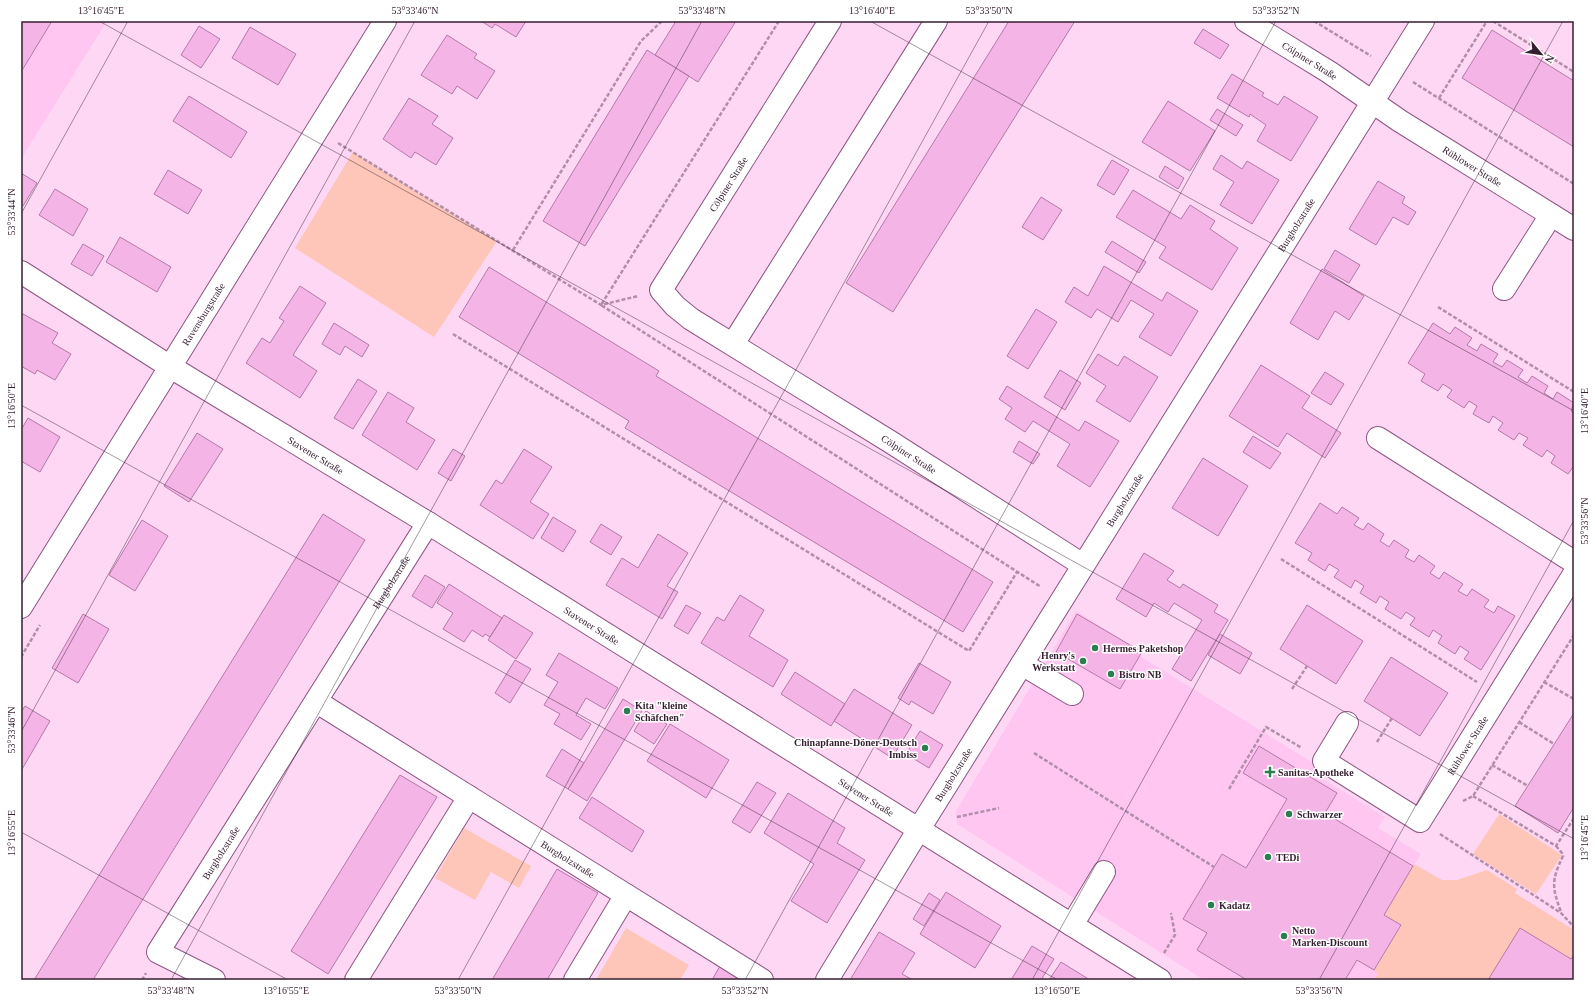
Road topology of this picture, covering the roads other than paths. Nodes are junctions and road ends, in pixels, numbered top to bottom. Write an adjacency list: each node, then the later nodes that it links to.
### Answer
1 (385, 21): 12 (street, Ravensburgstraße)
2 (830, 21): 11 (street, Cölpiner Straße)
3 (936, 21): 11 (street)
4 (1246, 21): 6 (street, Cölpiner Straße)
5 (1423, 21): 6 (street, Burgholzstraße)
6 (1372, 101): 7 (street, Rühlower Straße); 16 (street, Burgholzstraße)
7 (1550, 215): 8 (street, Rühlower Straße); 10 (street)
8 (1574, 230)
9 (21, 272): 12 (street, Stavener Straße)
10 (1504, 289)
11 (733, 344): 16 (street, Cölpiner Straße)
12 (169, 366): 14 (street, Stavener Straße); 18 (street, Ravensburgstraße)
13 (1378, 438): 15 (street)
14 (428, 523): 21 (street, Burgholzstraße); 24 (street, Stavener Straße)
15 (1574, 562)
16 (1083, 564): 19 (street, Burgholzstraße)
17 (1574, 574): 22 (street, Rühlower Straße)
18 (21, 607)
19 (1022, 664): 20 (street); 24 (street, Burgholzstraße)
20 (1072, 694)
21 (317, 702): 23 (street, Burgholzstraße); 29 (street, Burgholzstraße)
22 (1347, 723)
23 (469, 797): 26 (street, Burgholzstraße); 30 (street)
24 (919, 829): 27 (street, Stavener Straße); 33 (street, Burgholzstraße)
25 (1104, 872): 27 (street)
26 (626, 895): 31 (street); 32 (street, Burgholzstraße)
27 (1072, 925): 28 (street, Stavener Straße)
28 (1156, 977)
29 (214, 980)
30 (356, 980)
31 (575, 980)
32 (762, 980)
33 (828, 980)

